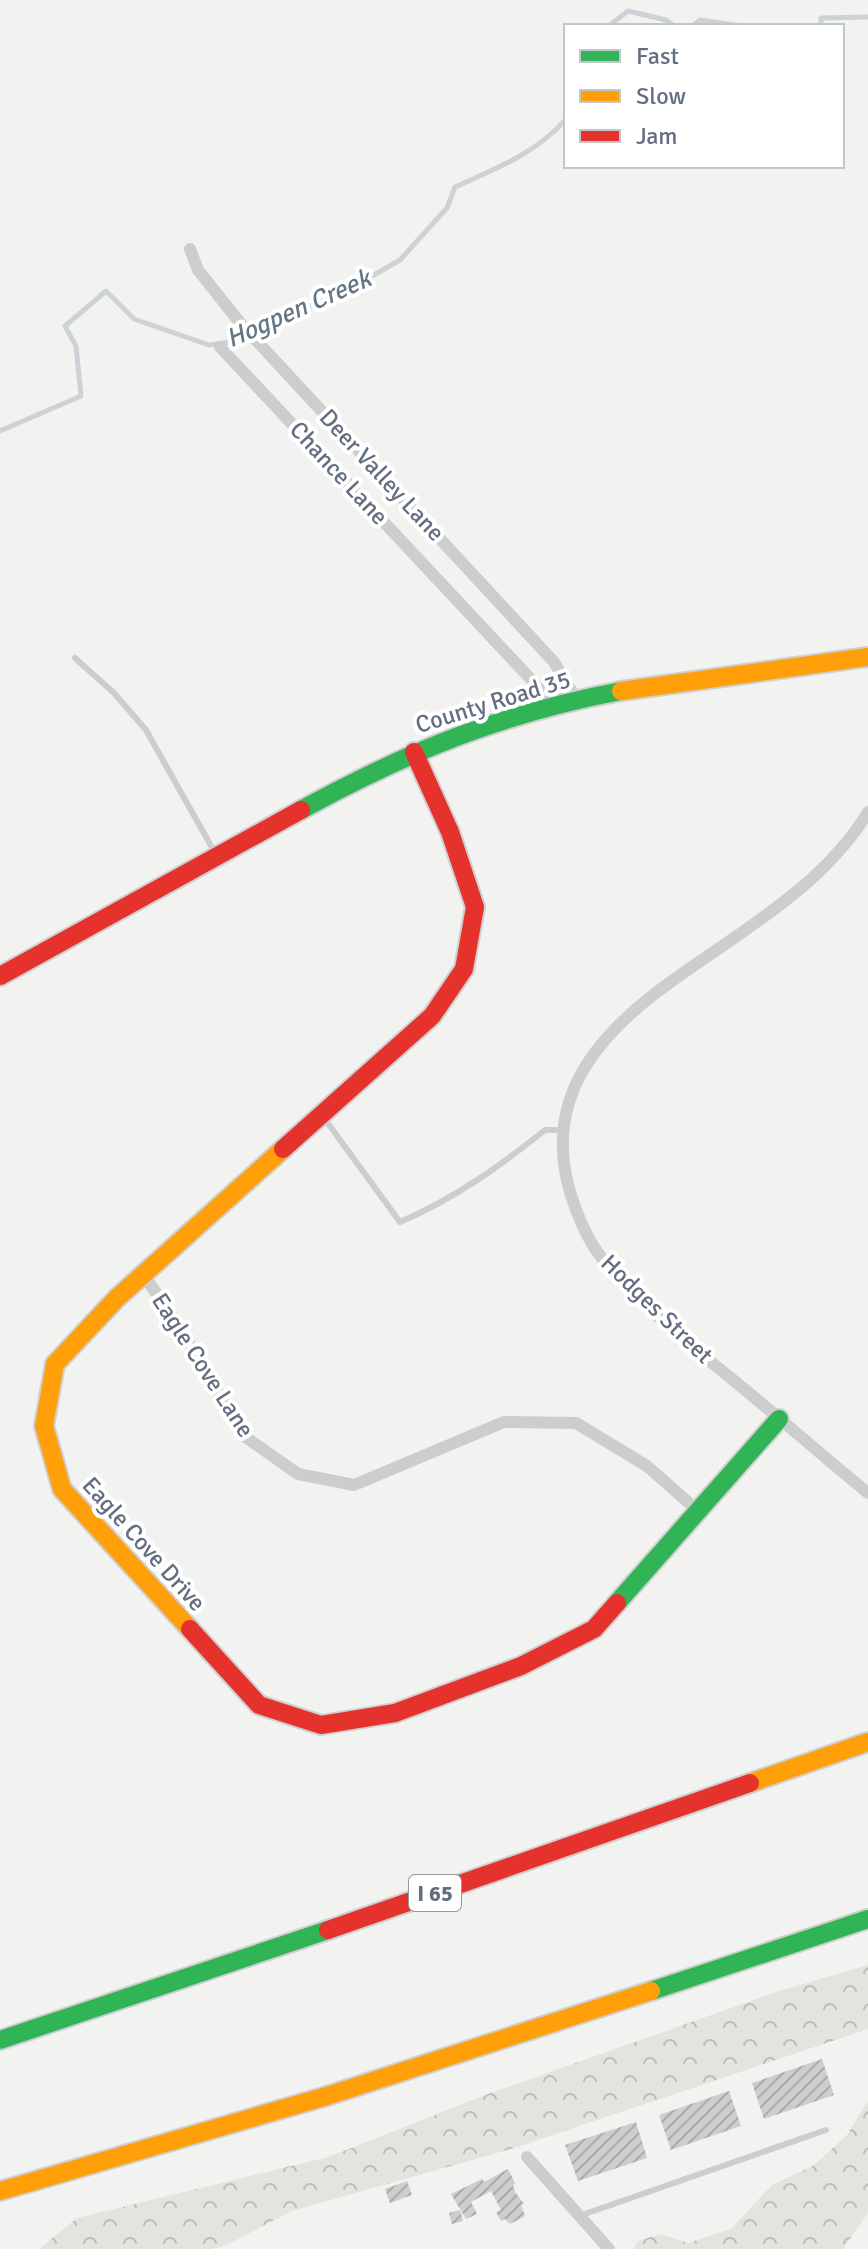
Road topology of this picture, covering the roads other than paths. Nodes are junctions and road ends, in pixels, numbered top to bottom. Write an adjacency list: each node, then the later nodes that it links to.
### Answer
1 (190, 249): 5 (street, Deer Valley Lane)
2 (220, 347): 6 (street, Chance Lane)
3 (868, 657): 5 (main road, County Road 35)
4 (75, 658): 9 (lane)
5 (577, 700): 6 (main road, County Road 35)
6 (555, 705): 7 (main road, County Road 35)
7 (414, 752): 9 (main road, County Road 35); 11 (main road, Eagle Cove Drive)
8 (868, 812): 12 (street, Hodges Street)
9 (217, 857): 10 (main road, County Road 35)
10 (0, 976)
11 (322, 1115): 12 (lane); 13 (main road, Eagle Cove Drive)
12 (563, 1130): 14 (street, Hodges Street)
13 (143, 1274): 16 (street, Eagle Cove Lane); 16 (main road, Eagle Cove Drive)
14 (779, 1419): 15 (street, Hodges Street); 16 (main road, Eagle Cove Drive)
15 (868, 1493)
16 (698, 1511)
17 (868, 1742): 19 (main road, I 65)
18 (868, 1919): 22 (main road)
19 (0, 2040)
20 (826, 2130): 23 (lane)
21 (527, 2157): 23 (street)
22 (0, 2191)
23 (579, 2216): 24 (street)
24 (609, 2249)

